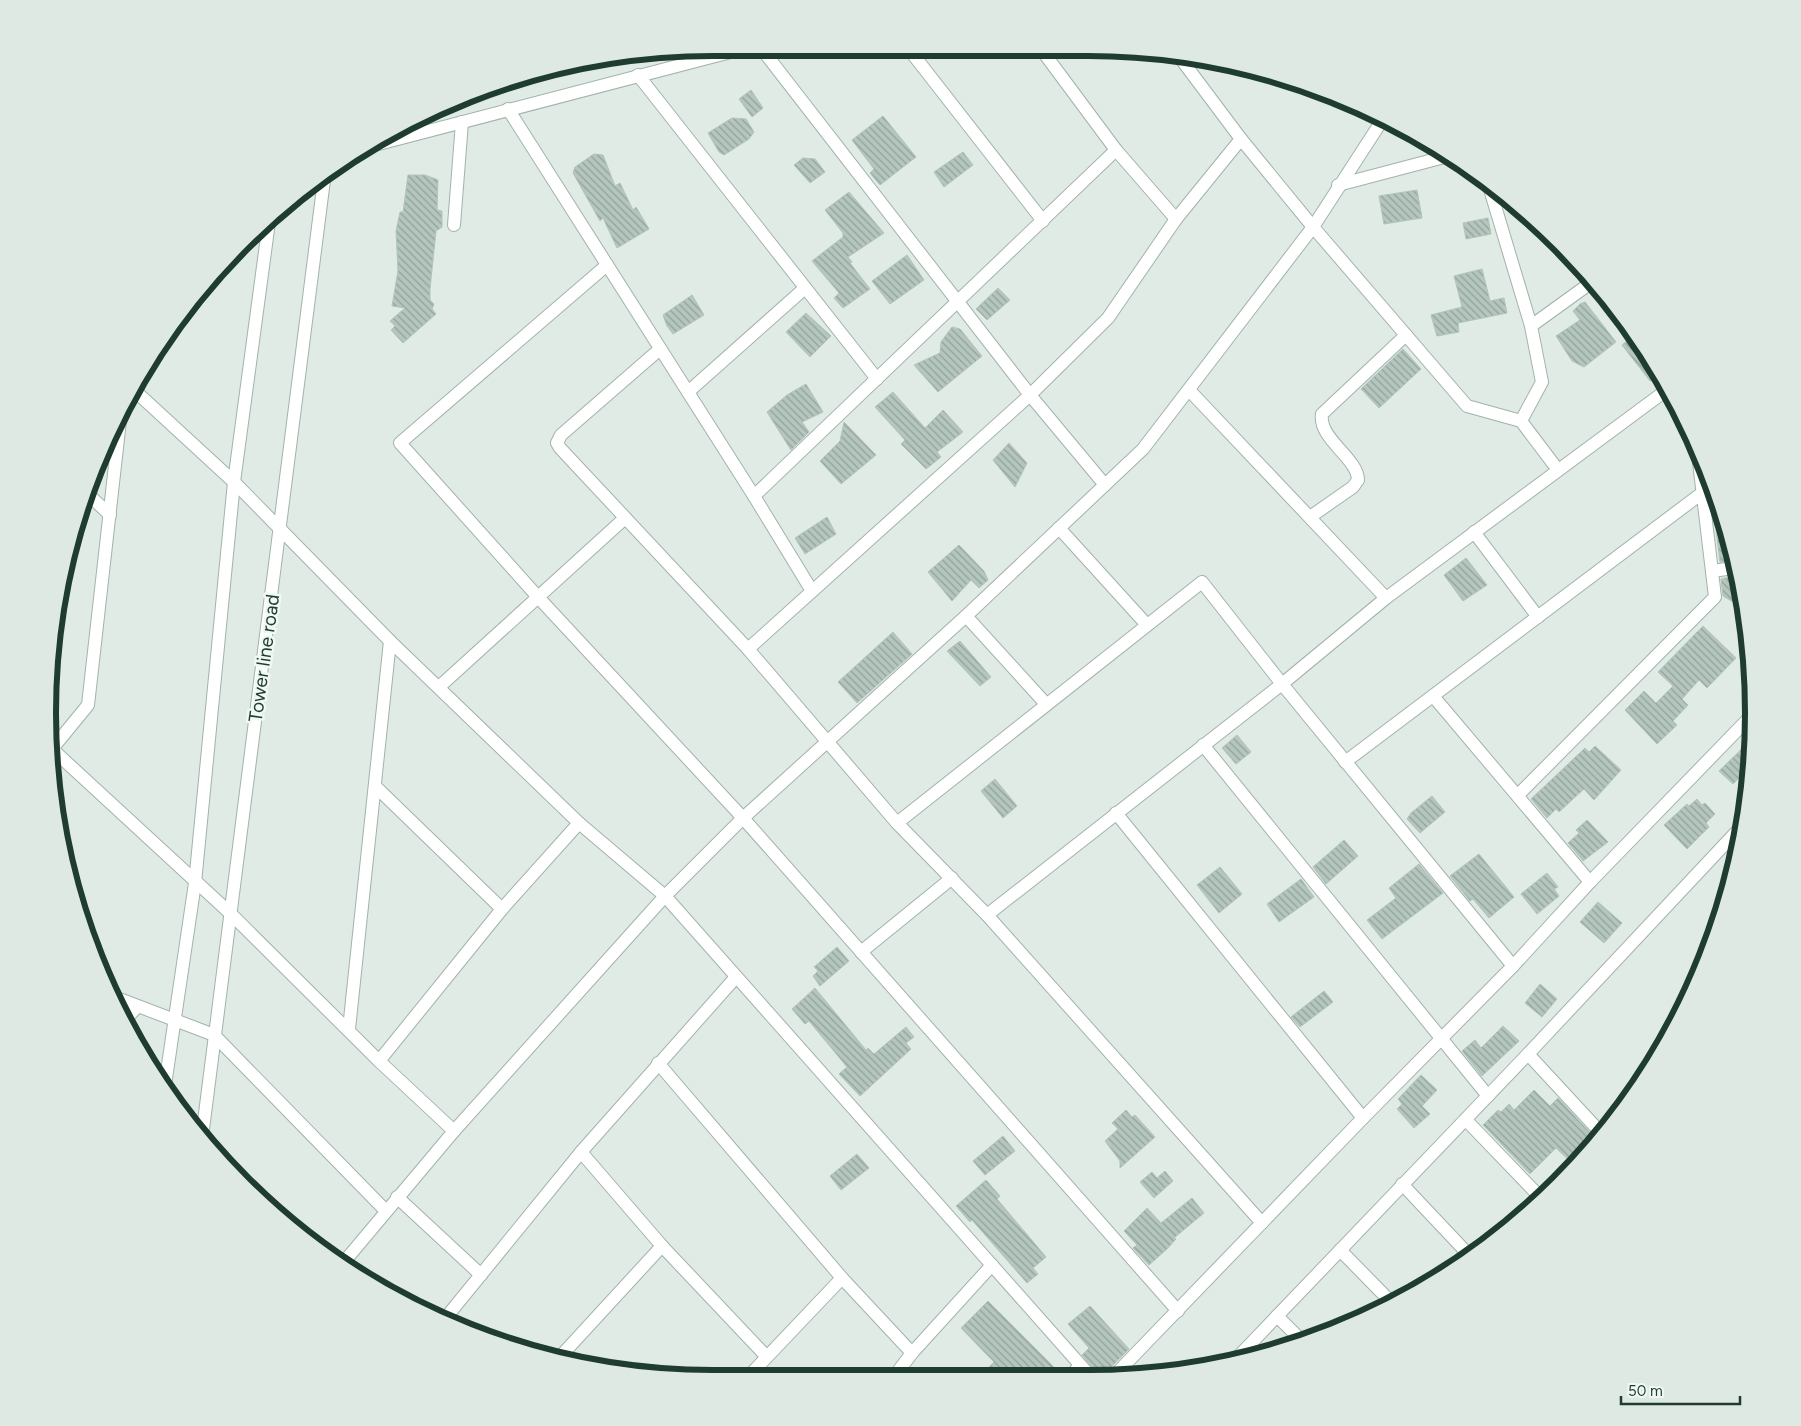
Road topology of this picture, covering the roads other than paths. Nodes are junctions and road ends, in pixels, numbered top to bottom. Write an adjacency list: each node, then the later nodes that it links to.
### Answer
1 (714, 56): 6 (street)
2 (767, 56): 25 (street)
3 (914, 56): 18 (street)
4 (1046, 56): 12 (street)
5 (1185, 64): 10 (street)
6 (638, 75): 7 (street); 24 (street)
7 (508, 110): 8 (street); 22 (street)
8 (462, 122): 11 (street); 19 (street)
9 (1380, 125): 15 (street)
10 (1241, 139): 17 (street); 20 (street)
11 (392, 141)
12 (1116, 150): 17 (street); 18 (street)
13 (1439, 158): 15 (street)
14 (323, 185): 48 (street, Tower line road)
15 (1338, 185): 20 (street)
16 (1492, 195): 26 (street)
17 (1176, 219): 34 (street)
18 (1043, 221): 25 (street)
19 (454, 225)
20 (1313, 227): 27 (street); 30 (street)
21 (267, 232): 39 (street)
22 (607, 265): 28 (street); 53 (street)
23 (1587, 286): 26 (street)
24 (805, 288): 29 (street); 31 (street)
25 (958, 302): 29 (street); 34 (street)
26 (1530, 326): 35 (street)
27 (1406, 335): 35 (street); 45 (street)
28 (660, 349): 31 (street); 46 (street)
29 (877, 379): 42 (street)
30 (1189, 390): 40 (street); 45 (street)
31 (688, 392): 42 (street)
32 (1661, 393): 37 (street)
33 (139, 395): 39 (street)
34 (1030, 395): 40 (street); 52 (street)
35 (1521, 421): 37 (street)
36 (119, 435): 44 (street)
37 (1558, 470): 49 (street)
38 (1700, 476): 41 (street)
39 (234, 482): 48 (street); 79 (street)
40 (1105, 485): 47 (street)
41 (1702, 493): 51 (street); 56 (street)
42 (754, 496): 52 (street)
43 (92, 498): 44 (street)
44 (110, 515): 66 (street)
45 (1310, 517): 54 (street)
46 (624, 518): 53 (street); 59 (street)
47 (1059, 528): 55 (street); 57 (street)
48 (281, 529): 58 (street); 82 (street, Tower line road)
49 (1474, 532): 54 (street); 56 (street)
50 (1728, 569): 51 (street)
51 (1712, 571): 71 (street)
52 (812, 591): 59 (street)
53 (536, 596): 61 (street); 73 (street)
54 (1386, 598): 60 (street)
55 (966, 616): 63 (street); 65 (street)
56 (1538, 617): 62 (street)
57 (1147, 625): 60 (street); 63 (street)
58 (390, 641): 61 (street); 70 (street)
59 (748, 649): 65 (street)
60 (1282, 684): 67 (street); 69 (street)
61 (438, 687): 74 (street)
62 (1434, 696): 69 (street); 71 (street)
63 (1046, 704): 75 (street)
64 (1745, 723): 78 (street)
65 (826, 741): 73 (street); 75 (street)
66 (57, 742)
67 (1203, 745): 72 (street); 93 (street)
68 (58, 755): 79 (street)
69 (1345, 762): 85 (street)
70 (375, 786): 81 (street); 91 (street)
71 (1518, 795): 78 (street)
72 (1116, 813): 83 (street); 99 (street)
73 (743, 818): 80 (street); 84 (street)
74 (580, 823): 80 (street); 81 (street)
75 (897, 823): 77 (street)
76 (1733, 836): 94 (street)
77 (952, 878): 83 (street); 84 (street)
78 (1590, 882): 85 (street)
79 (195, 883): 82 (street); 90 (street)
80 (665, 896): 86 (street); 103 (street)
81 (502, 908): 95 (street)
82 (230, 913): 91 (street); 92 (street, Tower line road)
83 (987, 915): 109 (street)
84 (861, 952): 118 (street)
85 (1513, 966): 93 (street)
86 (736, 977): 96 (street); 114 (street)
87 (123, 1001): 88 (street)
88 (137, 1007): 89 (street); 90 (street)
89 (130, 1015)
90 (174, 1021): 92 (street); 97 (street)
91 (349, 1029): 95 (street)
92 (214, 1035): 101 (street, Tower line road); 108 (street)
93 (1440, 1038): 98 (street); 99 (street)
94 (1528, 1054): 98 (street); 102 (street)
95 (379, 1061): 103 (street)
96 (658, 1063): 104 (street); 116 (street)
97 (166, 1077)
98 (1488, 1096): 100 (street)
99 (1363, 1118): 109 (street)
100 (1466, 1120): 105 (street); 106 (street)
101 (203, 1127)
102 (1597, 1128)
103 (454, 1131): 107 (street)
104 (581, 1152): 110 (street); 115 (street)
105 (1402, 1184): 111 (street); 112 (street)
106 (1536, 1193)
107 (397, 1197): 108 (street); 115 (street)
108 (385, 1210): 113 (street)
109 (1262, 1223): 118 (street)
110 (662, 1246): 123 (street); 125 (street)
111 (1340, 1250): 117 (street); 120 (street)
112 (1465, 1251)
113 (347, 1258)
114 (992, 1265): 124 (street); 126 (street)
115 (481, 1274): 119 (street)
116 (842, 1278): 124 (street); 125 (street)
117 (1387, 1297)
118 (1178, 1311): 127 (street)
119 (449, 1314)
120 (1277, 1316): 121 (street); 122 (street)
121 (1297, 1336)
122 (1244, 1350)
123 (564, 1352)
124 (912, 1353): 129 (street)
125 (766, 1356): 128 (street)
126 (1080, 1365): 130 (street); 131 (street)
127 (1121, 1368)
128 (754, 1370)
129 (900, 1370)
130 (1076, 1370)
131 (1085, 1370)

